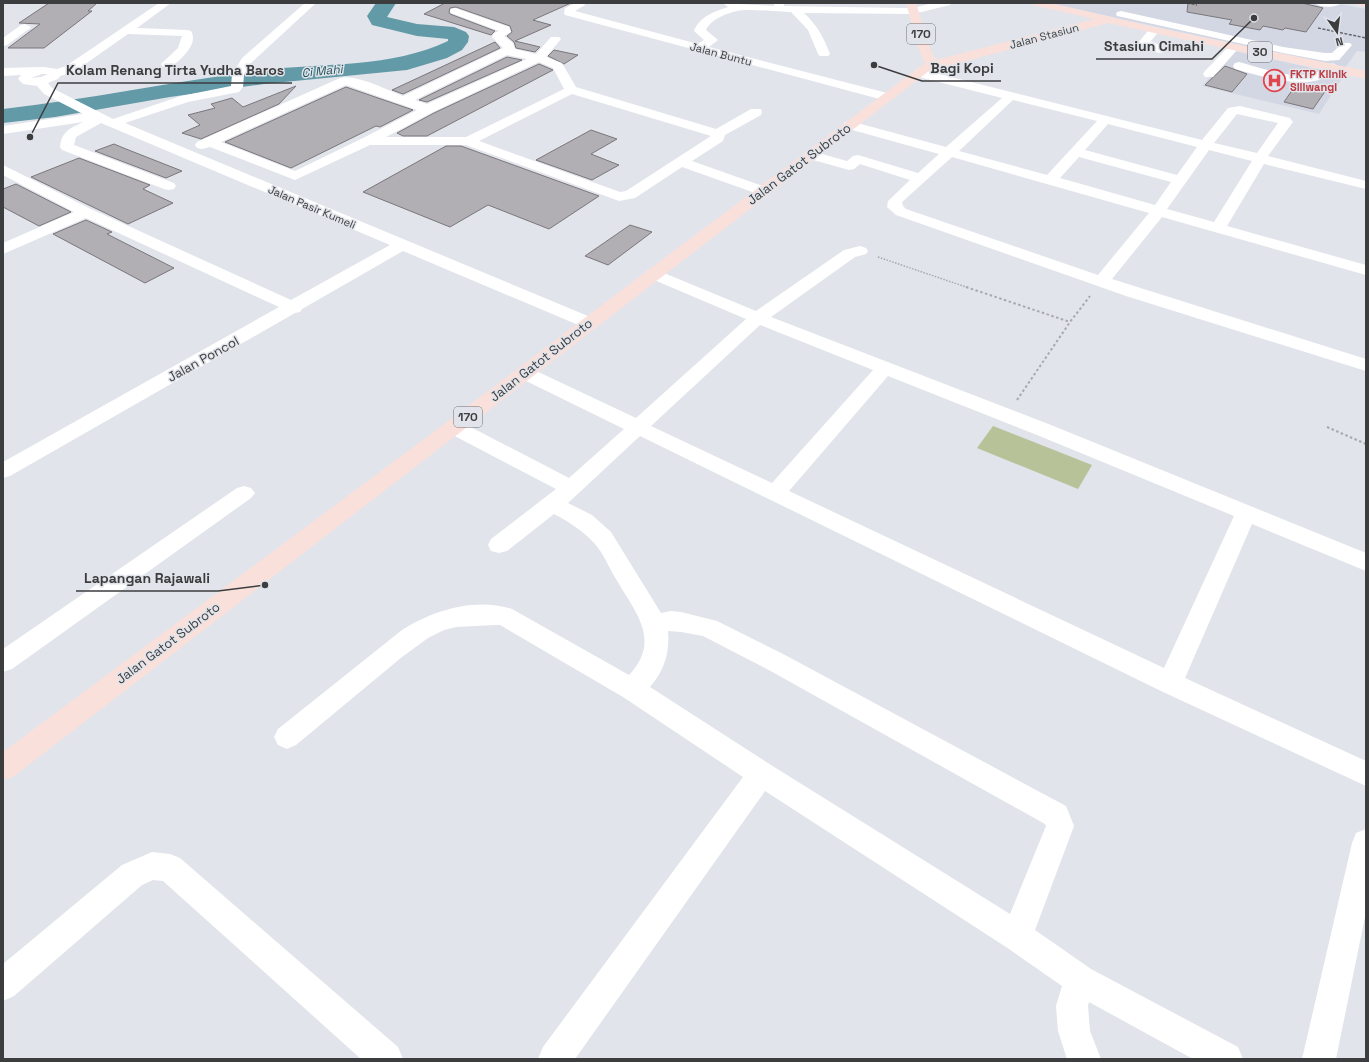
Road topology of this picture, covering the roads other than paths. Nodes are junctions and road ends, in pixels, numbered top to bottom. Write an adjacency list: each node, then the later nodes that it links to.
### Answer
1 (166, 3): 18 (street)
2 (311, 3): 46 (street)
3 (946, 3): 12 (street)
4 (1037, 3): 15 (main road, Jalan Stasiun / 30)
5 (1320, 3): 6 (street)
6 (1336, 3)
7 (1361, 3): 8 (main road)
8 (1366, 4)
9 (580, 5): 23 (street, Jalan Buntu)
10 (732, 5): 11 (street); 23 (street)
11 (779, 6): 13 (street)
12 (912, 7): 13 (street); 31 (main road, 170)
13 (794, 9): 27 (street)
14 (455, 11): 26 (street)
15 (1109, 19): 17 (main road, Jalan Stasiun / 30); 25 (street); 29 (main road, Jalan Stasiun / 30)
16 (3, 27): 20 (street)
17 (1154, 30): 22 (main road, Jalan Stasiun / 30); 24 (street)
18 (126, 31): 32 (street); 38 (street)
19 (555, 39): 28 (street)
20 (3, 43)
21 (1346, 45): 25 (street)
22 (1234, 47): 30 (main road, Jalan Stasiun / 30); 36 (street)
23 (699, 48): 42 (street, Jalan Buntu)
24 (1161, 50)
25 (1283, 50): 30 (street)
26 (506, 51): 28 (street); 43 (street)
27 (824, 54)
28 (539, 58): 40 (street); 44 (street)
29 (958, 58): 31 (main road, Jalan Stasiun / 30); 31 (main road)
30 (1294, 60): 34 (main road, Jalan Stasiun / 30)
31 (925, 62): 41 (street); 42 (main road, Jalan Gatot Subroto / 170)
32 (167, 64)
33 (1239, 66): 34 (street)
34 (1331, 67): 37 (main road, Jalan Stasiun / 30)
35 (3, 72): 38 (street)
36 (1209, 74)
37 (1366, 75)
38 (40, 76): 39 (street); 46 (street, Jalan Pasir Kumeli)
39 (3, 79)
40 (571, 90): 50 (street); 51 (street)
41 (1011, 96): 47 (street); 57 (street)
42 (887, 97): 48 (main road, Jalan Gatot Subroto / 170)
43 (405, 100): 44 (street); 52 (street)
44 (428, 109): 53 (street)
45 (756, 112): 50 (street)
46 (100, 117): 49 (street); 56 (street, Jalan Pasir Kumeli); 66 (street)
47 (1106, 119): 54 (street); 55 (street)
48 (850, 125): 57 (street); 58 (main road, Jalan Gatot Subroto / 170)
49 (3, 130)
50 (717, 134): 60 (street)
51 (468, 141): 53 (street); 60 (street)
52 (210, 142): 53 (street); 56 (street)
53 (368, 142)
54 (1206, 144): 59 (street); 59 (street); 64 (street)
55 (1075, 152): 63 (street); 64 (street)
56 (185, 153): 71 (street, Jalan Pasir Kumeli)
57 (949, 154): 62 (street); 63 (street)
58 (811, 155): 62 (street); 67 (main road, Jalan Gatot Subroto / 170)
59 (1261, 157): 65 (street); 70 (street)
60 (680, 162): 67 (street)
61 (3, 169): 69 (street)
62 (920, 178): 76 (street)
63 (1050, 180): 68 (street)
64 (1180, 180): 68 (street)
65 (1366, 185)
66 (169, 186)
67 (763, 192): 75 (main road, Jalan Gatot Subroto / 170)
68 (1158, 211): 70 (street); 76 (street)
69 (86, 212): 72 (street); 77 (street)
70 (1218, 228): 74 (street)
71 (402, 245): 77 (street, Jalan Poncol); 79 (street, Jalan Pasir Kumeli)
72 (3, 249)
73 (860, 251): 78 (street)
74 (1366, 270)
75 (653, 274): 78 (street); 79 (main road, Jalan Gatot Subroto / 170)
76 (1102, 281): 80 (street)
77 (294, 308): 85 (street, Jalan Poncol)
78 (758, 318): 81 (street); 84 (street)
79 (589, 323): 82 (main road, Jalan Gatot Subroto / 170)
80 (1366, 364)
81 (885, 368): 88 (street); 90 (street)
82 (525, 373): 83 (main road, Jalan Gatot Subroto / 170); 84 (street)
83 (454, 427): 86 (street); 98 (main road, Jalan Gatot Subroto / 170)
84 (639, 428): 86 (street); 88 (street)
85 (3, 471)
86 (571, 488): 89 (street)
87 (244, 493): 94 (street)
88 (774, 493): 95 (street)
89 (553, 504): 91 (street); 93 (street)
90 (1246, 513): 92 (street); 95 (street)
91 (499, 545)
92 (1366, 562)
93 (655, 624): 96 (street); 102 (street)
94 (3, 662)
95 (1170, 683): 100 (street)
96 (632, 689): 97 (street); 99 (street)
97 (287, 737)
98 (3, 768)
99 (761, 774): 102 (street); 106 (street)
100 (1366, 774)
101 (1366, 843): 109 (street)
102 (1017, 936): 103 (street)
103 (1080, 980): 107 (street); 108 (street)
104 (3, 985): 105 (street)
105 (386, 1059)
106 (555, 1059)
107 (1084, 1059)
108 (1226, 1059)
109 (1319, 1059)

